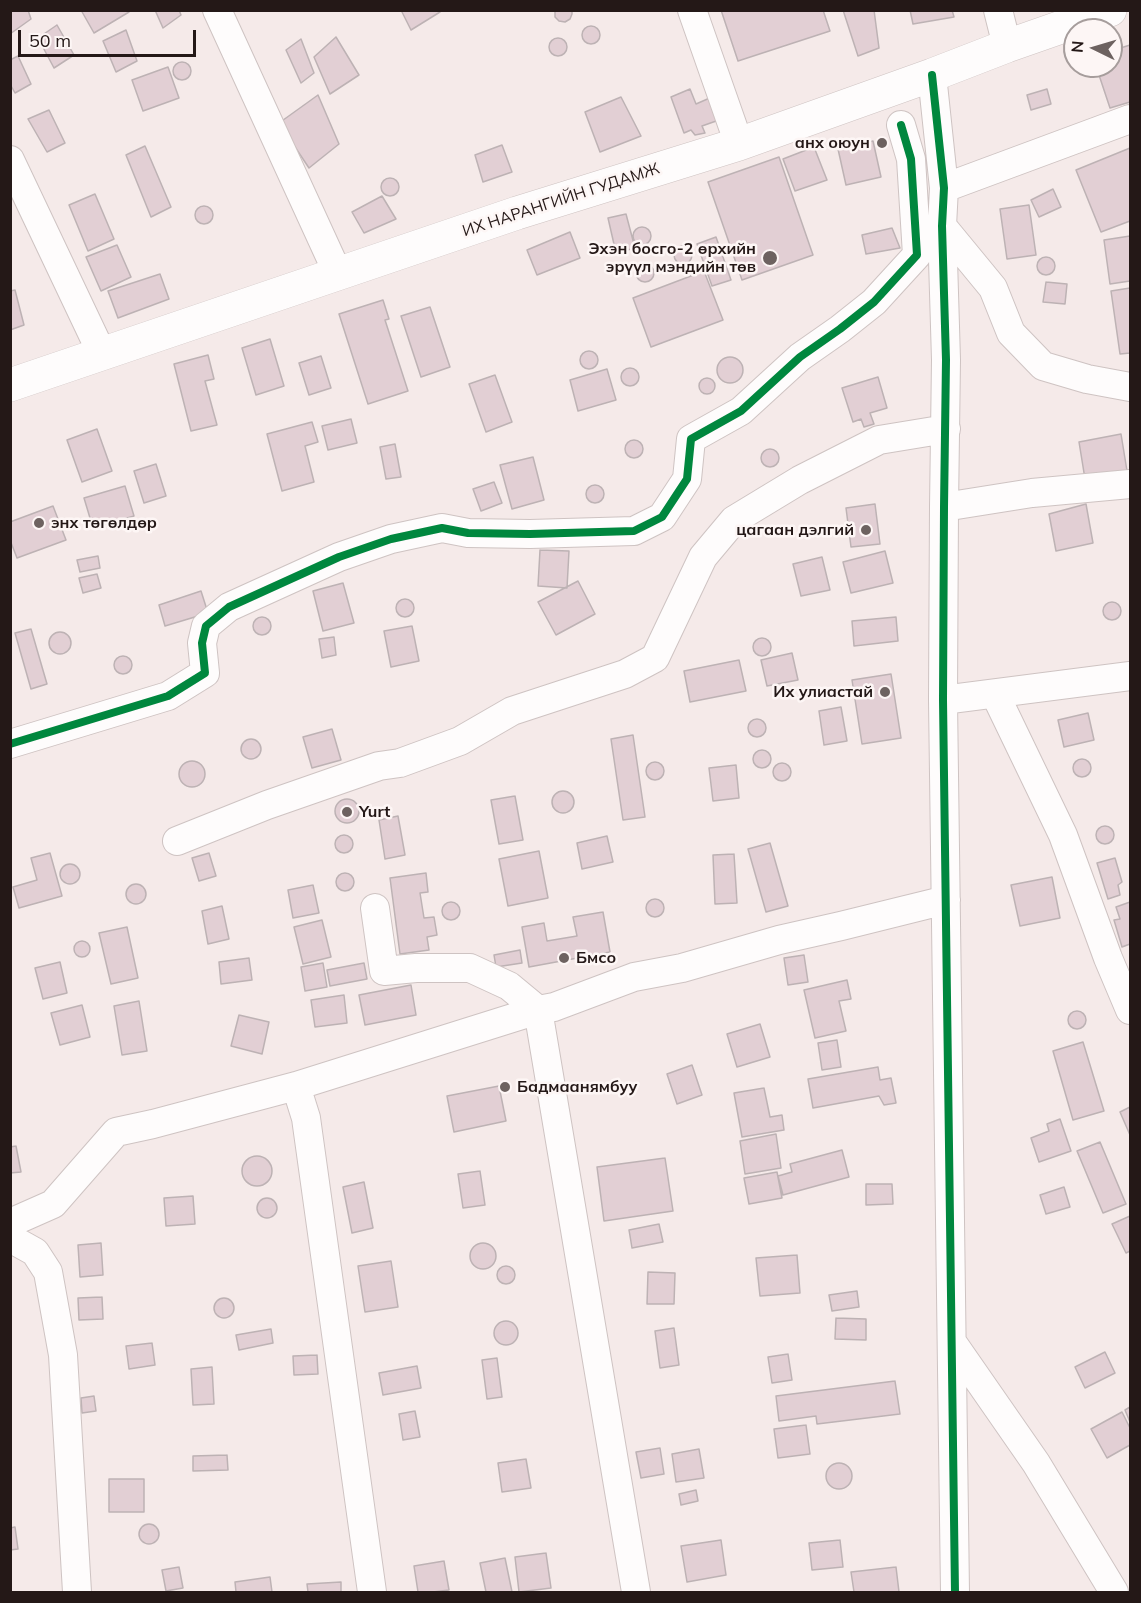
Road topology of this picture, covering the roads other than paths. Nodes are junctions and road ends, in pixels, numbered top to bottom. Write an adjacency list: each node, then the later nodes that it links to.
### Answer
1 (217, 10): 13 (street)
2 (692, 10): 9 (street)
3 (998, 10): 5 (street)
4 (1110, 10): 5 (main road, ИХ НАРАНГИЙН ГУДАМЖ)
5 (1007, 46): 6 (main road, ИХ НАРАНГИЙН ГУДАМЖ)
6 (932, 75): 9 (main road, ИХ НАРАНГИЙН ГУДАМЖ); 11 (street)
7 (1131, 119): 11 (street)
8 (902, 125): 23 (street)
9 (739, 144): 13 (main road, ИХ НАРАНГИЙН ГУДАМЖ)
10 (10, 160): 14 (street)
11 (944, 188): 12 (street)
12 (942, 225): 16 (street); 17 (street)
13 (338, 274): 14 (main road, ИХ НАРАНГИЙН ГУДАМЖ)
14 (102, 354): 15 (main road, ИХ НАРАНГИЙН ГУДАМЖ)
15 (10, 384)
16 (1131, 387)
17 (946, 429): 19 (street); 24 (street)
18 (1131, 484): 19 (street)
19 (944, 507): 22 (street)
20 (1131, 676): 21 (street)
21 (995, 694): 22 (street); 28 (street)
22 (943, 700): 25 (street)
23 (10, 744)
24 (177, 841)
25 (946, 900): 27 (street); 32 (street)
26 (375, 908): 27 (street)
27 (538, 1010): 29 (street); 35 (street)
28 (1131, 1010)
29 (296, 1086): 30 (street); 34 (street)
30 (10, 1223)
31 (10, 1240): 33 (street)
32 (951, 1342): 36 (street); 37 (street)
33 (77, 1593)
34 (372, 1593)
35 (636, 1593)
36 (955, 1593)
37 (1114, 1593)

